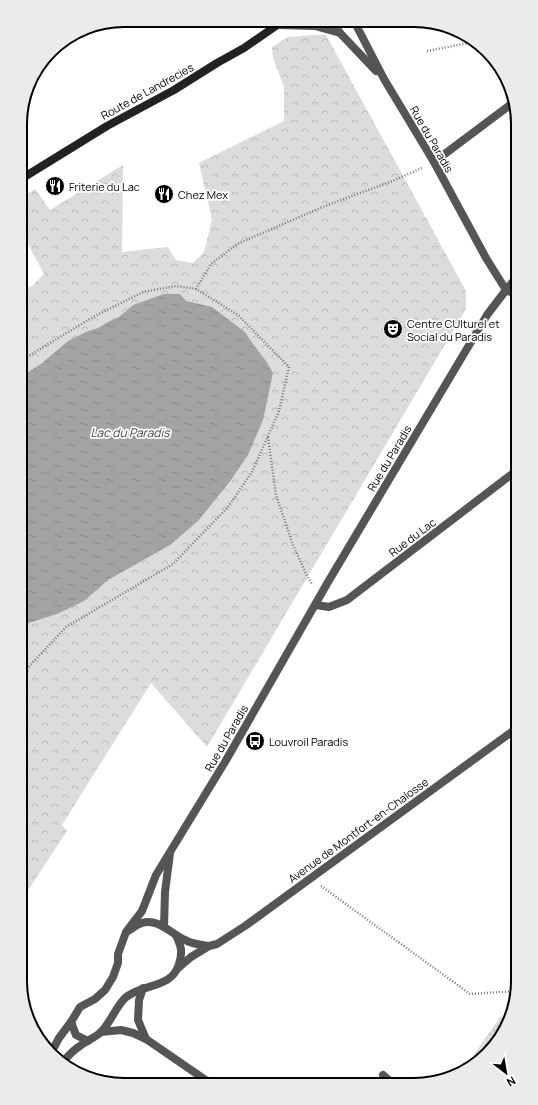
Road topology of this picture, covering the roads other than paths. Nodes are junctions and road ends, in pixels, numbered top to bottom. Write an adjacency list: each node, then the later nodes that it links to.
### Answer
1 (275, 27): 9 (main road, Route de Landrecies)
2 (319, 27): 5 (street)
3 (336, 27): 5 (street, Rue du Paradis)
4 (357, 27): 6 (street, Rue du Paradis)
5 (340, 33): 6 (street, Rue du Paradis)
6 (384, 79): 8 (street, Rue du Paradis)
7 (509, 106): 8 (street)
8 (434, 162): 11 (street, Rue du Paradis)
9 (27, 175)
10 (511, 284): 11 (street)
11 (506, 290): 12 (street); 14 (street, Rue du Paradis)
12 (511, 292)
13 (511, 476): 14 (street, Rue du Lac)
14 (316, 605): 16 (street, Rue du Paradis)
15 (511, 732): 20 (street, Avenue de Montfort-en-Chalosse)
16 (171, 850): 17 (street, Rue du Paradis); 18 (street, Rue du Paradis)
17 (164, 926): 18 (street); 19 (street)
18 (126, 932): 23 (street, Rue du Paradis)
19 (176, 935): 20 (street); 21 (street)
20 (209, 946): 21 (street, Avenue de Montfort-en-Chalosse)
21 (177, 969): 22 (street, Avenue de Montfort-en-Chalosse)
22 (143, 988): 24 (street, Avenue de Montfort-en-Chalosse); 25 (street)
23 (71, 1022): 26 (street); 27 (street)
24 (101, 1032): 25 (street); 26 (street)
25 (146, 1039): 30 (street)
26 (88, 1041): 28 (street)
27 (54, 1049)
28 (66, 1059)
29 (384, 1075): 31 (street)
30 (204, 1078)
31 (387, 1078)

